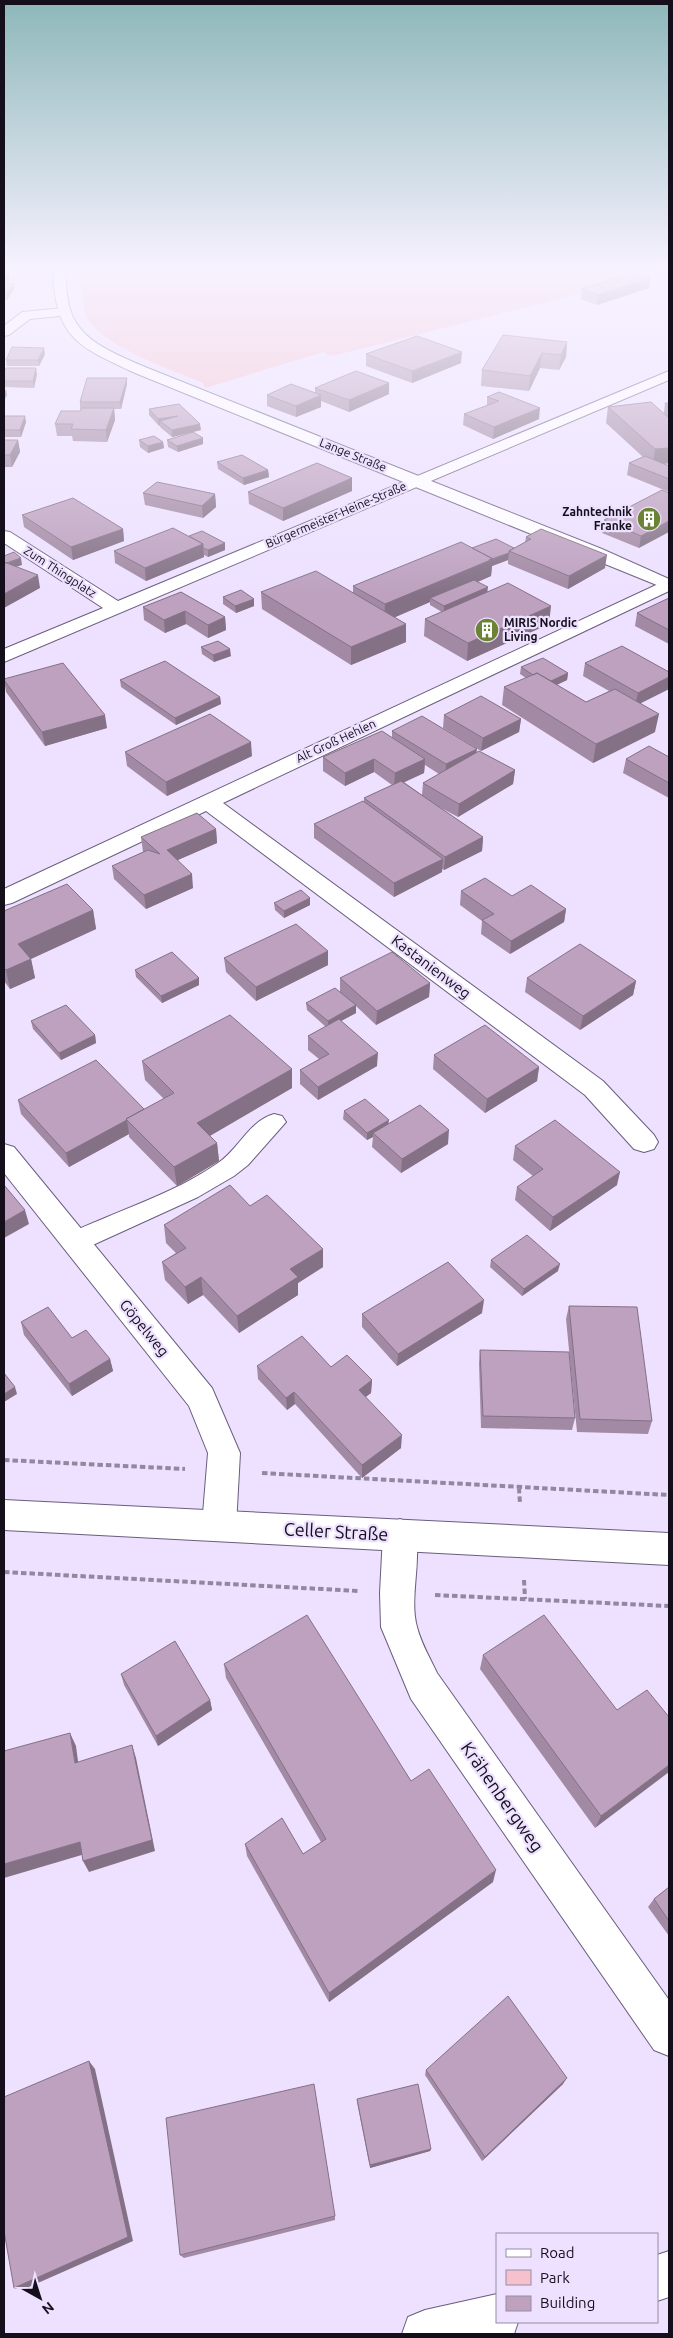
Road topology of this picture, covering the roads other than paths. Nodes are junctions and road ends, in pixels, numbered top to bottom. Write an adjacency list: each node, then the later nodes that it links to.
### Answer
1 (160, 378): 3 (street, Lange Straße)
2 (662, 378): 3 (street, Bürgermeister-Heine-Straße)
3 (415, 481): 5 (street, Lange Straße); 6 (street, Bürgermeister-Heine-Straße)
4 (4, 536): 6 (street, Zum Thingplatz)
5 (669, 585): 8 (street, Alt Groß Hehlen)
6 (116, 608): 7 (street, Bürgermeister-Heine-Straße)
7 (4, 656)
8 (208, 802): 9 (street, Alt Groß Hehlen); 11 (street, Kastanienweg)
9 (4, 898)
10 (274, 1122): 13 (lane)
11 (644, 1142)
12 (4, 1154): 13 (street, Göpelweg)
13 (75, 1242): 15 (street, Göpelweg)
14 (4, 1515): 15 (street, Celler Straße)
15 (219, 1526): 16 (street, Celler Straße)
16 (400, 1535): 17 (street, Celler Straße); 18 (street, Krähenbergweg)
17 (669, 1549)
18 (669, 2035)
19 (496, 2317): 20 (street)
20 (425, 2334)

